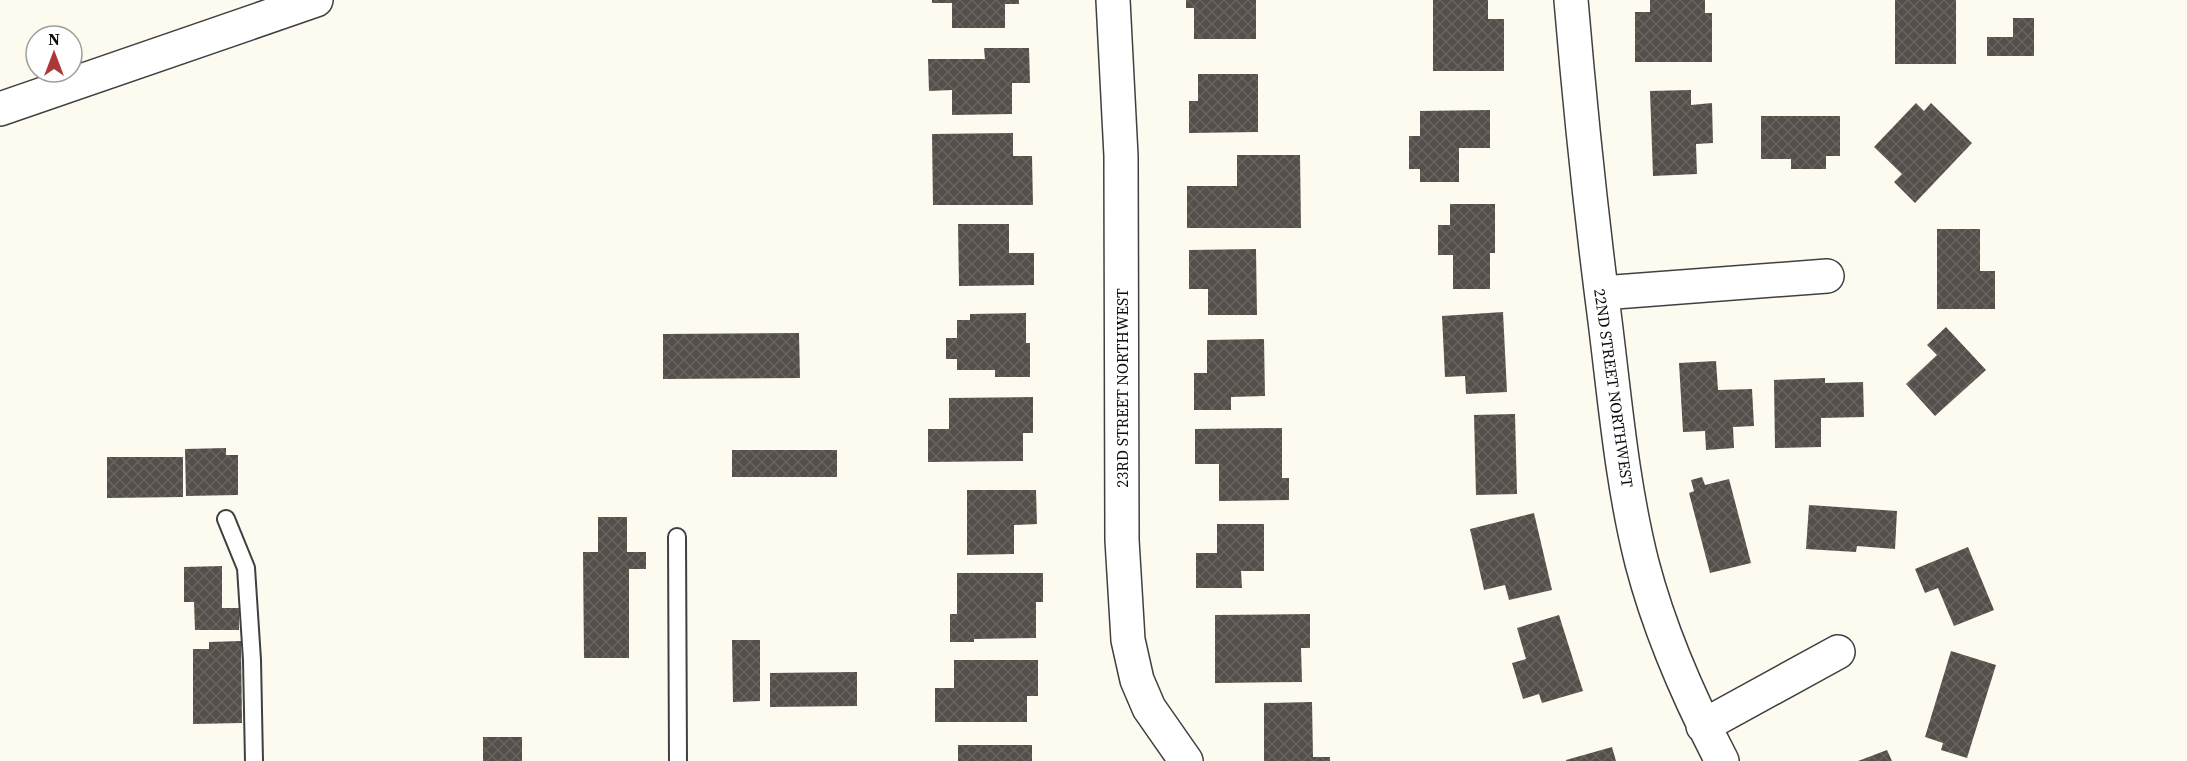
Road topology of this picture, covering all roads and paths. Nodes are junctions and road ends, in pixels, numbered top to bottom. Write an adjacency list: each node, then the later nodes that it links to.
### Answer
1 (316, 0): 4 (street)
2 (1113, 0): 13 (street, 23RD STREET NORTHWEST)
3 (1571, 0): 6 (street, 22ND STREET NORTHWEST)
4 (0, 109)
5 (1827, 276): 6 (street)
6 (1602, 293): 10 (street, 22ND STREET NORTHWEST)
7 (226, 519): 11 (lane)
8 (677, 537): 12 (lane)
9 (1838, 652): 10 (street)
10 (1703, 726): 14 (street, 22ND STREET NORTHWEST)
11 (254, 761)
12 (678, 761)
13 (1186, 761)
14 (1722, 761)

